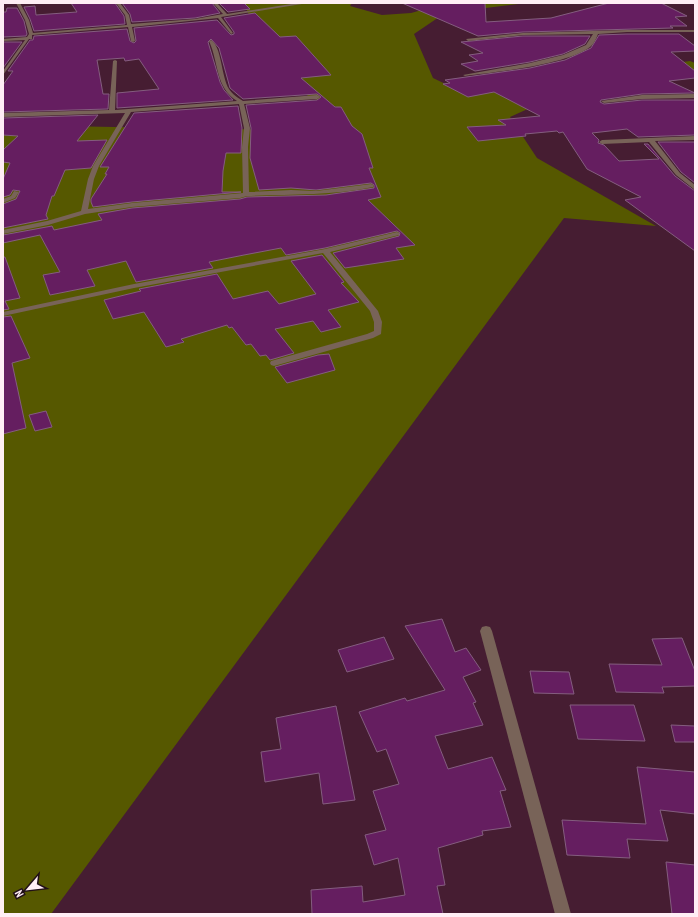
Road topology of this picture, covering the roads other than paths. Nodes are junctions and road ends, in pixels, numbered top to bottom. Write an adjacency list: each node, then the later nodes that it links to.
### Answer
1 (18, 3): 11 (street)
2 (118, 3): 7 (street)
3 (215, 3): 5 (street)
4 (306, 3): 5 (street)
5 (227, 16): 6 (street)
6 (219, 17): 7 (street); 9 (street)
7 (129, 27): 11 (street); 14 (street)
8 (695, 31): 10 (street)
9 (231, 33)
10 (596, 34): 13 (street); 18 (street)
11 (30, 36): 12 (street); 17 (street)
12 (3, 40)
13 (468, 40)
14 (133, 41)
15 (211, 41): 22 (street)
16 (115, 60): 23 (street)
17 (3, 74)
18 (466, 75)
19 (695, 96): 21 (street)
20 (317, 97): 22 (street)
21 (604, 101)
22 (241, 102): 24 (street); 32 (street)
23 (112, 112): 24 (street); 25 (street)
24 (129, 112): 34 (street)
25 (3, 116)
26 (695, 138): 27 (street)
27 (651, 140): 28 (street); 30 (street)
28 (602, 142)
29 (372, 186): 32 (street)
30 (695, 188)
31 (16, 192): 33 (street)
32 (246, 194): 34 (street)
33 (3, 202)
34 (84, 212): 35 (street)
35 (3, 232)
36 (397, 234): 37 (street)
37 (325, 251): 38 (street); 39 (street)
38 (3, 314)
39 (274, 363)
40 (486, 631): 41 (street)
41 (563, 914)

